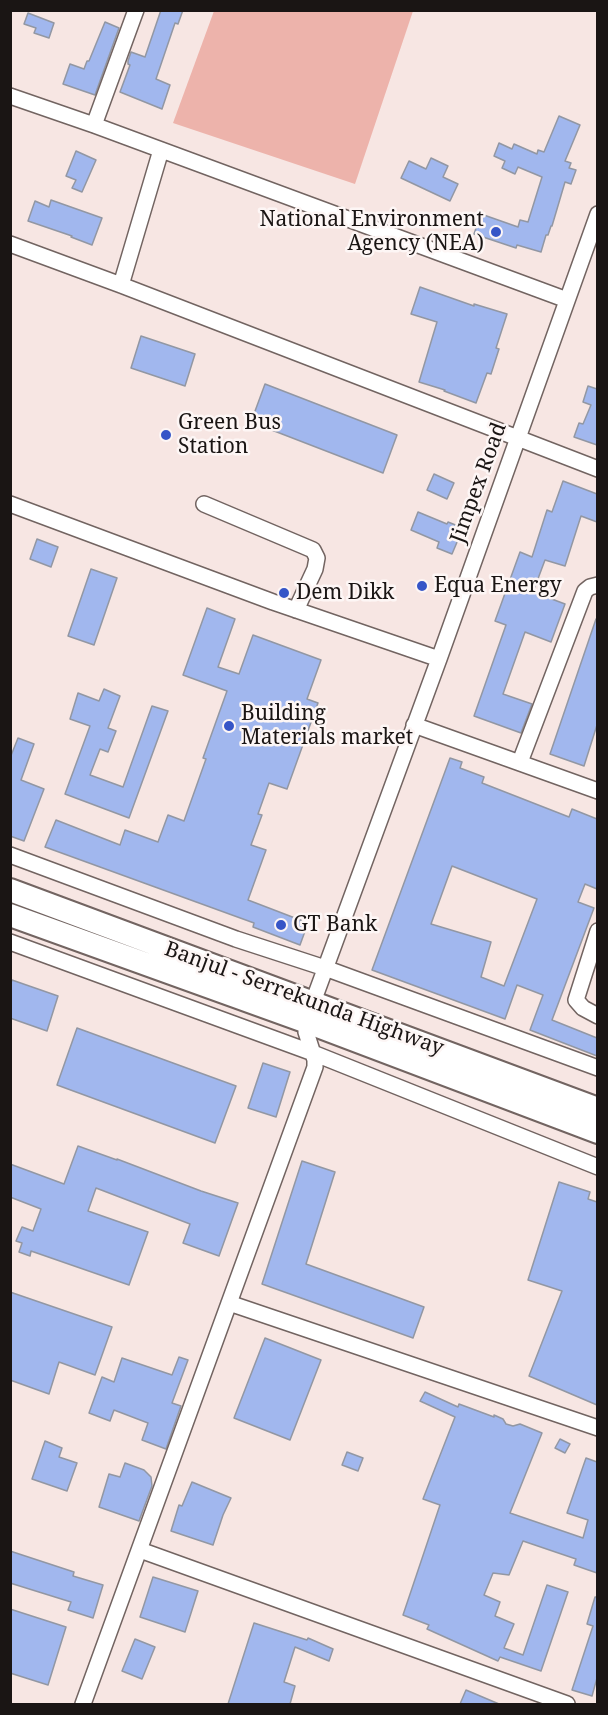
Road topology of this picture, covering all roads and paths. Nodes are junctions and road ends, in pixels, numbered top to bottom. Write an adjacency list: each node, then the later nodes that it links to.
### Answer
1 (136, 10): 3 (street)
2 (10, 96): 3 (street)
3 (94, 125): 4 (street)
4 (161, 150): 7 (street); 8 (street)
5 (597, 214): 8 (street, Jimpex Road)
6 (10, 244): 7 (street)
7 (121, 285): 9 (street)
8 (567, 300): 9 (street, Jimpex Road)
9 (517, 438): 10 (street); 15 (street, Jimpex Road)
10 (597, 469)
11 (10, 504): 14 (street)
12 (204, 504): 14 (street)
13 (597, 585): 17 (street)
14 (296, 610): 15 (street)
15 (439, 659): 16 (street, Jimpex Road)
16 (414, 725): 17 (street); 24 (street, Jimpex Road)
17 (520, 762): 18 (street)
18 (597, 791)
19 (10, 855): 24 (street)
20 (10, 890): 25 (highway, Banjul - Serrekunda Highway)
21 (10, 915): 25 (highway, Banjul - Serrekunda Highway)
22 (597, 931): 26 (street)
23 (10, 942): 27 (street)
24 (325, 968): 25 (street, Jimpex Road); 28 (street)
25 (310, 1012): 27 (street); 29 (highway, Banjul - Serrekunda Highway); 30 (highway, Banjul - Serrekunda Highway)
26 (597, 1016)
27 (313, 1053): 31 (street); 32 (street)
28 (597, 1068)
29 (597, 1108)
30 (597, 1132)
31 (597, 1167)
32 (229, 1303): 33 (street); 34 (street)
33 (597, 1428)
34 (140, 1550): 35 (street); 36 (street)
35 (83, 1704)
36 (567, 1704)

